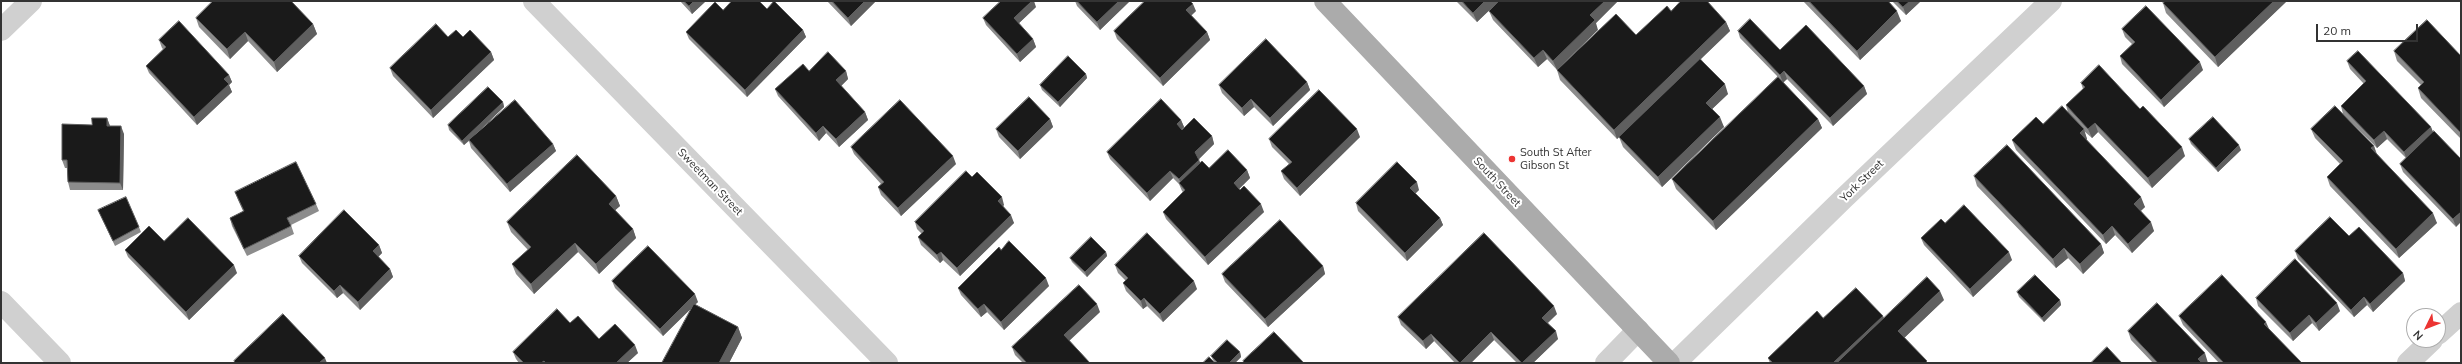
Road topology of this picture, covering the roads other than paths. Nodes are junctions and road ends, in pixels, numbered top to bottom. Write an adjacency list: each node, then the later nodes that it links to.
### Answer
1 (32, 1): 5 (street)
2 (534, 1): 12 (street, Sweetman Street)
3 (1325, 1): 9 (main road, South Street)
4 (2051, 1): 15 (street, York Street)
5 (1, 30)
6 (1, 302): 11 (street)
7 (2461, 313): 8 (street)
8 (2446, 327)
9 (1638, 330): 13 (street); 14 (main road, South Street)
10 (2424, 348): 16 (street)
11 (60, 363)
12 (887, 363)
13 (1606, 363)
14 (1670, 363)
15 (1675, 363)
16 (2408, 363)

